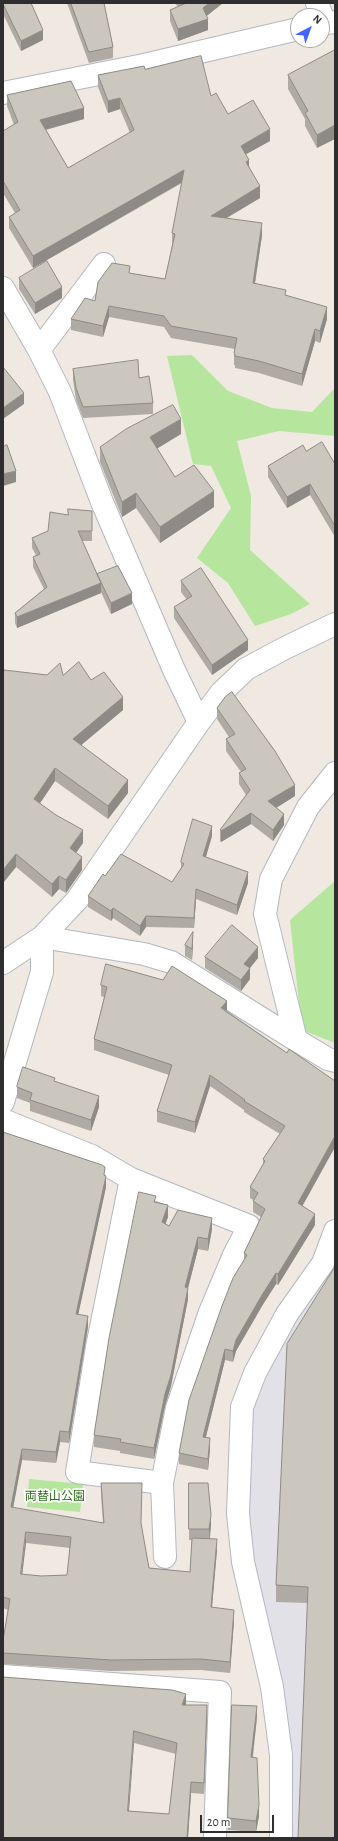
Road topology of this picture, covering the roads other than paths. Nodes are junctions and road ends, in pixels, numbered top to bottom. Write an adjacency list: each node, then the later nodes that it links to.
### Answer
1 (290, 31): 2 (street)
2 (3, 93)
3 (104, 264): 5 (street)
4 (3, 288): 5 (street)
5 (39, 350): 7 (street)
6 (335, 624): 7 (street)
7 (199, 722): 9 (street)
8 (335, 773): 11 (street)
9 (42, 937): 10 (street); 11 (street); 13 (street)
10 (3, 963)
11 (296, 1040): 12 (street)
12 (335, 1061)
13 (3, 1102)
14 (3, 1120): 15 (street)
15 (130, 1179): 17 (street); 17 (street)
16 (335, 1231): 21 (street)
17 (162, 1483): 18 (street)
18 (165, 1557)
19 (3, 1676): 20 (street)
20 (215, 1838)
21 (281, 1838)

